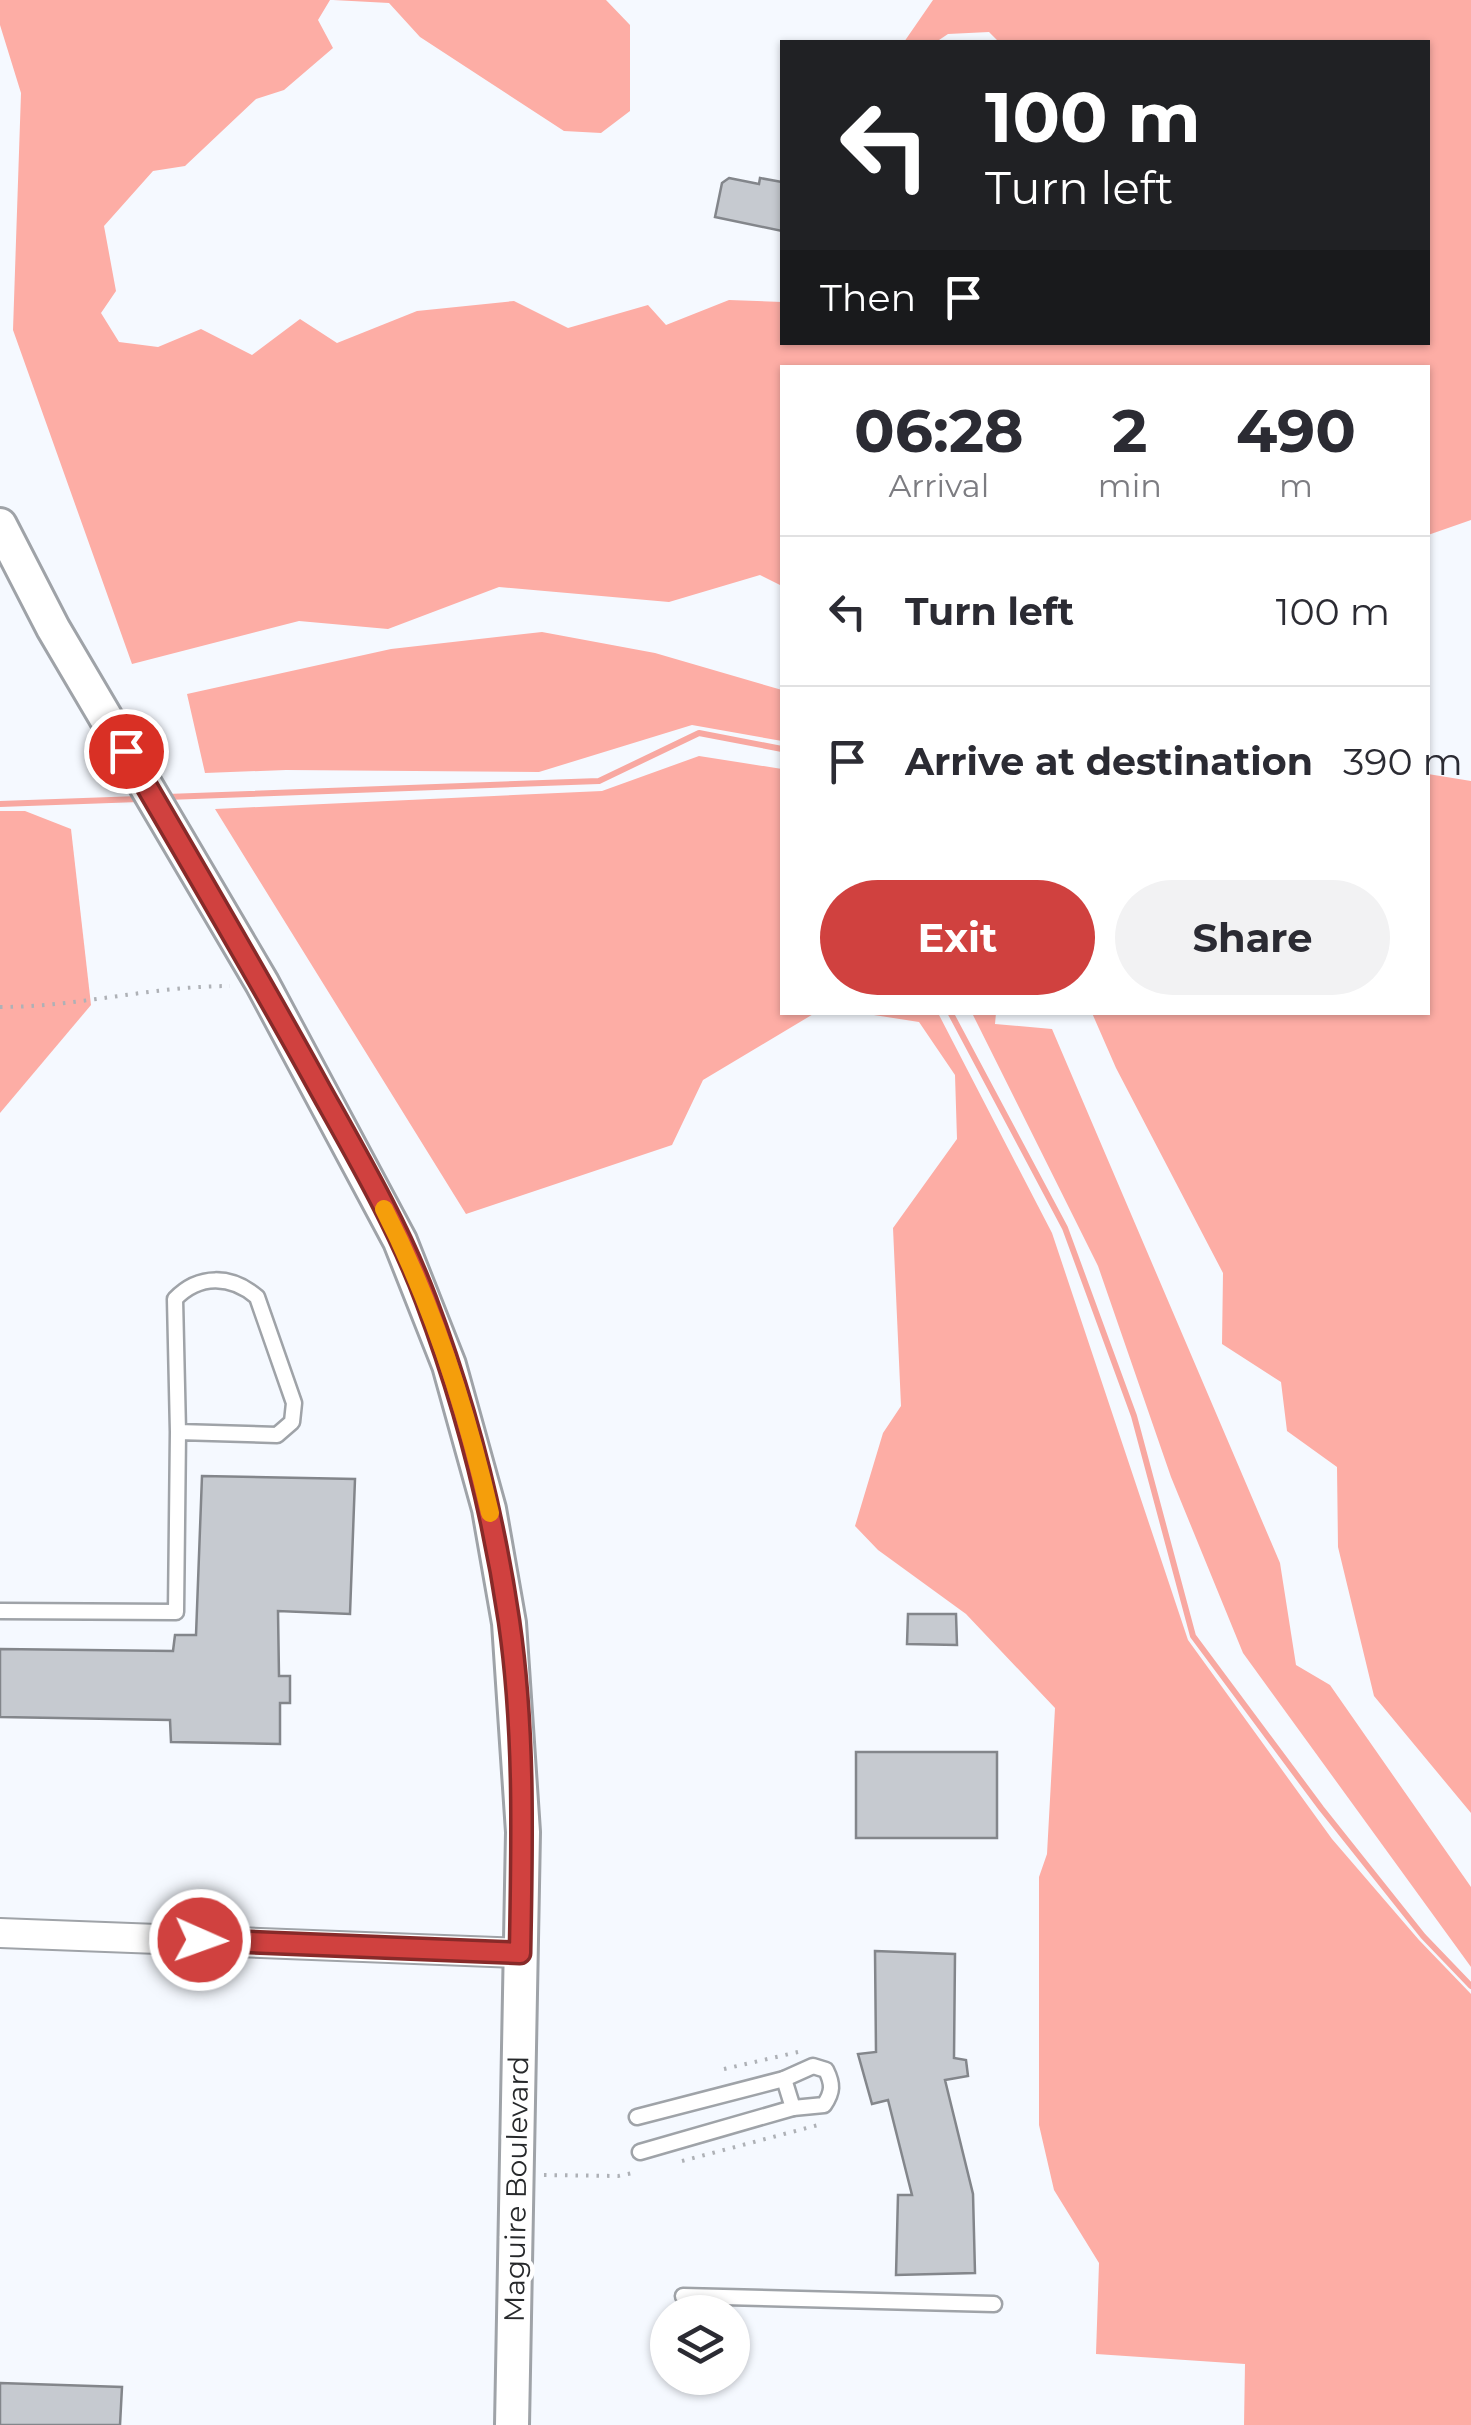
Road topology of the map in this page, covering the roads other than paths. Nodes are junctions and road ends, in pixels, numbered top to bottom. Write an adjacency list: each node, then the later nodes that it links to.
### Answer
1 (0, 525): 5 (street, Maguire Boulevard)
2 (178, 1432): 2 (lane); 3 (lane)
3 (0, 1611)
4 (0, 1933): 5 (street)
5 (520, 1953): 12 (street, Maguire Boulevard)
6 (784, 2078): 7 (lane); 7 (lane); 8 (lane)
7 (793, 2108): 9 (lane)
8 (636, 2117)
9 (640, 2152)
10 (750, 2298): 11 (lane)
11 (994, 2304)
12 (512, 2425)

